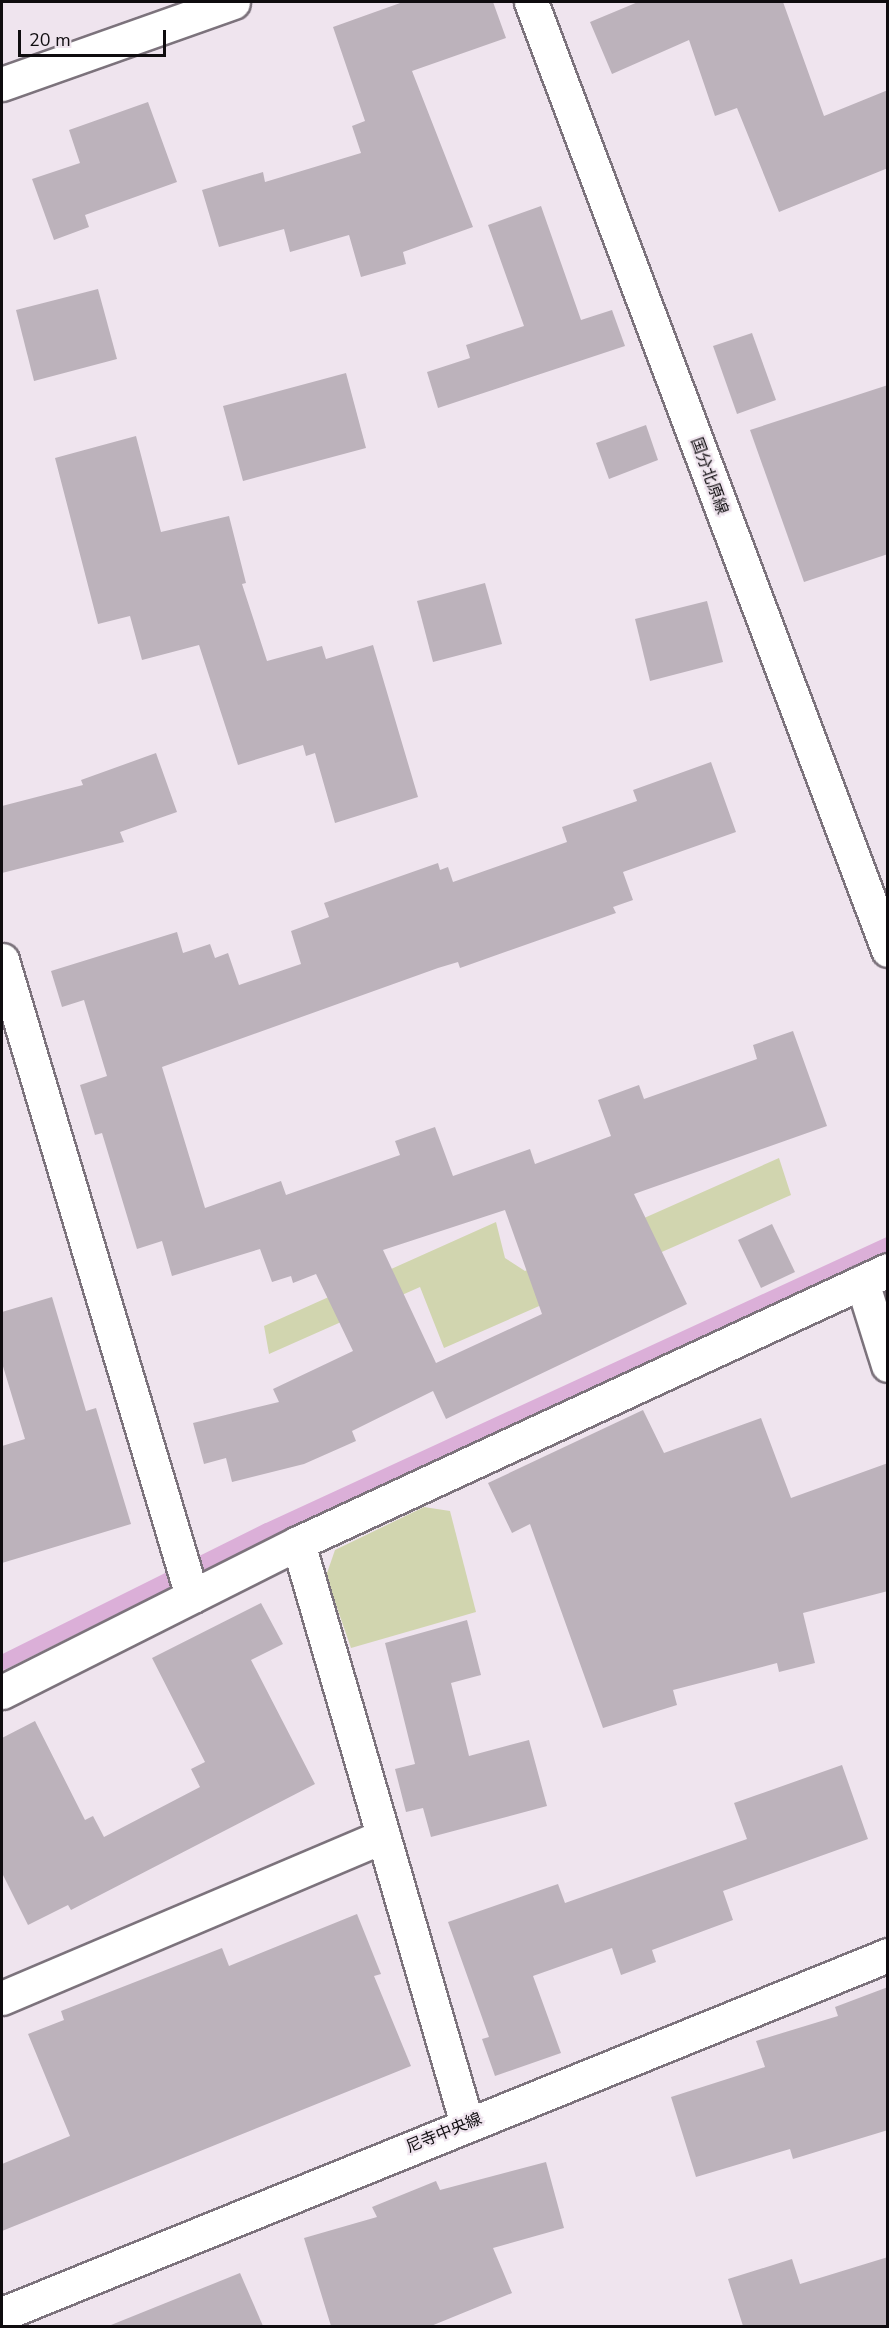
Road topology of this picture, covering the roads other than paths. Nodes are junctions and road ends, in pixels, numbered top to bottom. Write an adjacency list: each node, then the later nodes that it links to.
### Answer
1 (234, 2): 3 (street)
2 (531, 2): 4 (street, 国分北原線)
3 (2, 84)
4 (888, 950)
5 (2, 960): 9 (street)
6 (875, 1276): 7 (street); 8 (street)
7 (888, 1365)
8 (297, 1543): 9 (street); 11 (street)
9 (192, 1596): 10 (street)
10 (2, 1692)
11 (383, 1836): 13 (street); 14 (street)
12 (888, 1955): 14 (street, 尼寺中央線)
13 (2, 1998)
14 (467, 2124): 15 (street, 尼寺中央線)
15 (2, 2314)

